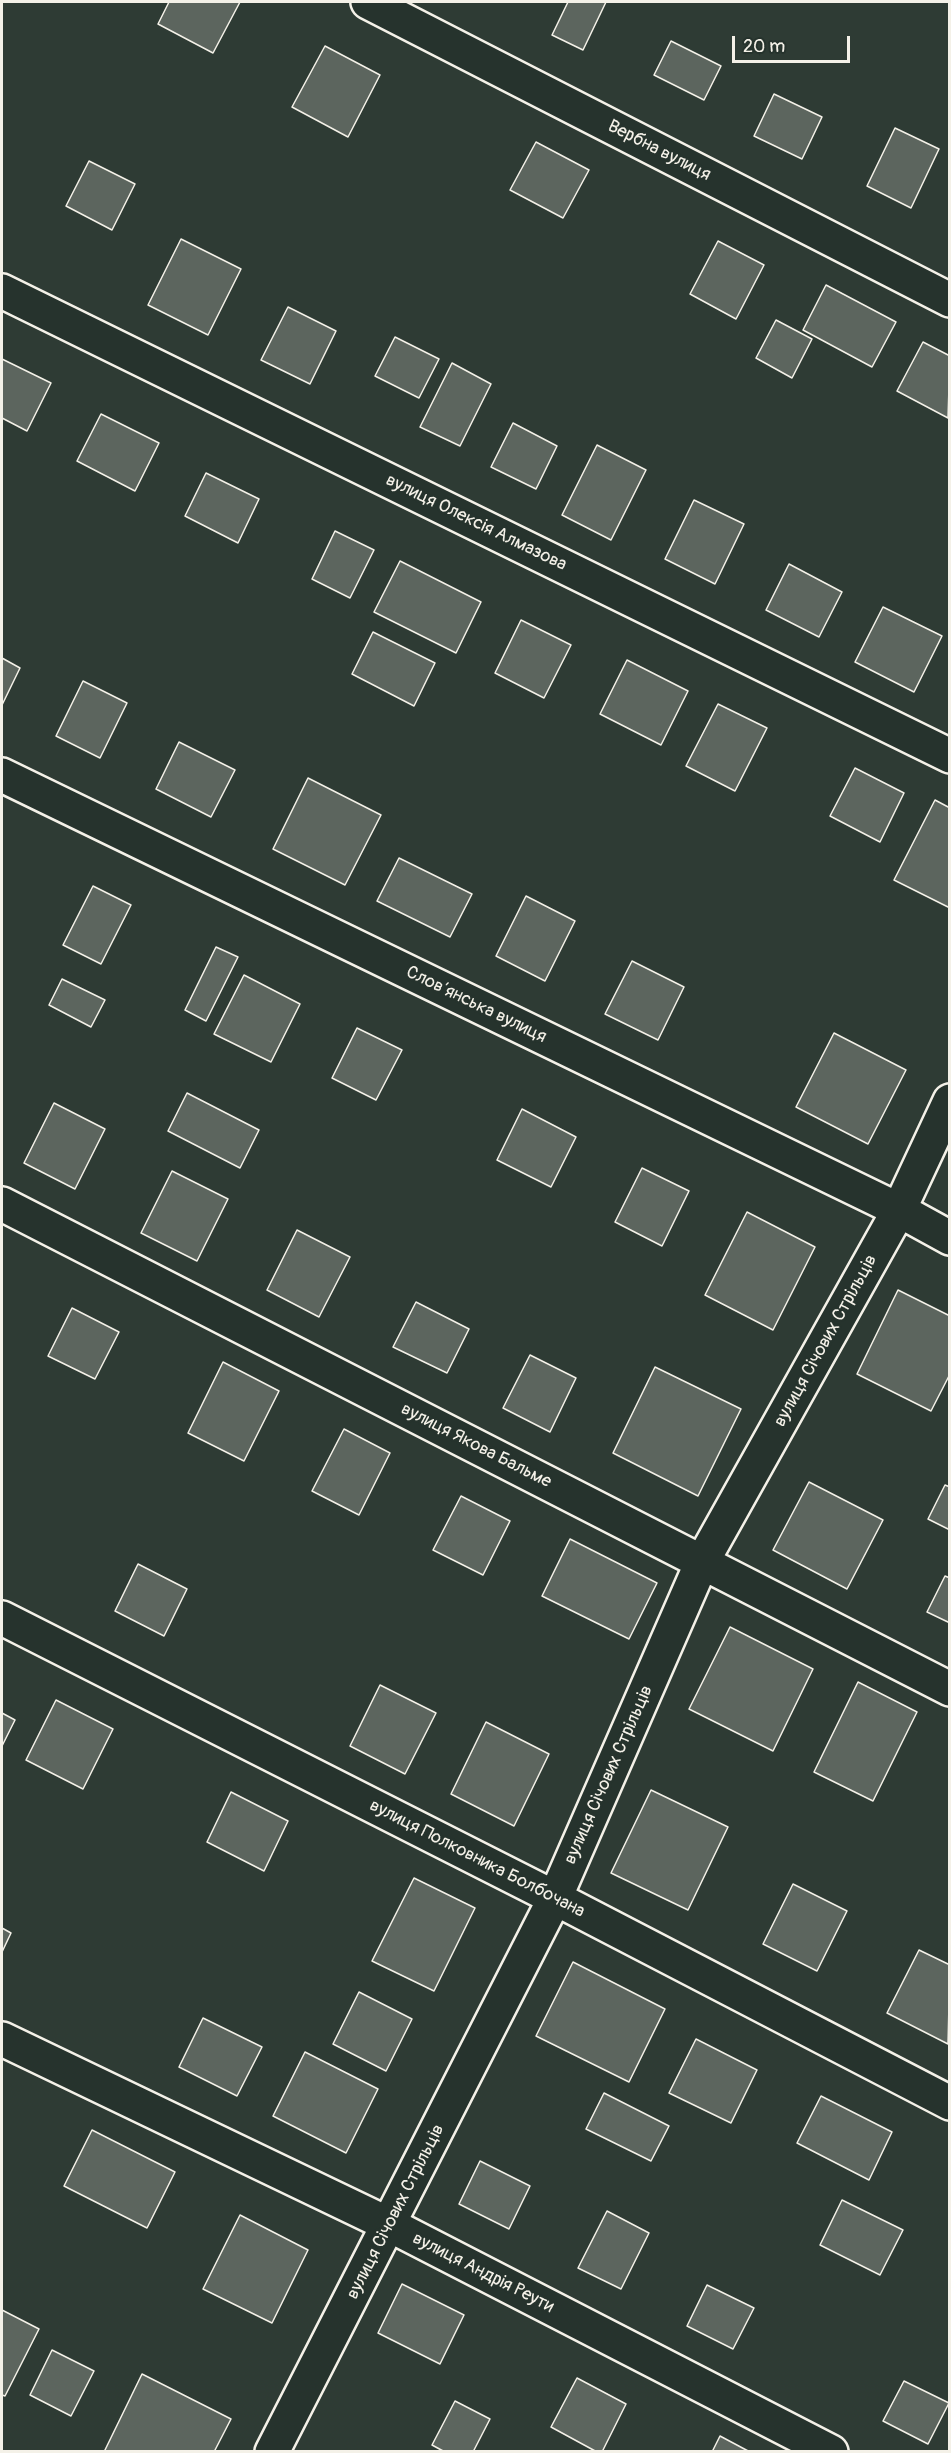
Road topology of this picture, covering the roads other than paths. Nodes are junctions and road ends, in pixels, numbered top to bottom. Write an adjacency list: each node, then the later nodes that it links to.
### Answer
1 (368, 2): 3 (street, Вербна вулиця)
2 (2, 291): 4 (street, вулиця Олексія Алмазова)
3 (950, 300)
4 (950, 756)
5 (2, 775): 8 (street, Словʼянська вулиця)
6 (950, 1101): 8 (street, вулиця Січових Стрільців)
7 (2, 1204): 10 (street, вулиця Якова Бальме)
8 (899, 1210): 9 (street, Словʼянська вулиця); 10 (street, вулиця Січових Стрільців)
9 (950, 1238)
10 (702, 1562): 12 (street, вулиця Якова Бальме); 13 (street, вулиця Січових Стрільців)
11 (2, 1618): 13 (street, вулиця Полковника Болбочана)
12 (950, 1689)
13 (555, 1898): 15 (street, вулиця Полковника Болбочана); 16 (street, вулиця Січових Стрільців)
14 (2, 2039): 16 (street, вулиця Андрія Реути)
15 (950, 2103)
16 (390, 2225): 17 (street, вулиця Січових Стрільців); 18 (street, вулиця Андрія Реути)
17 (272, 2451)
18 (831, 2451)

